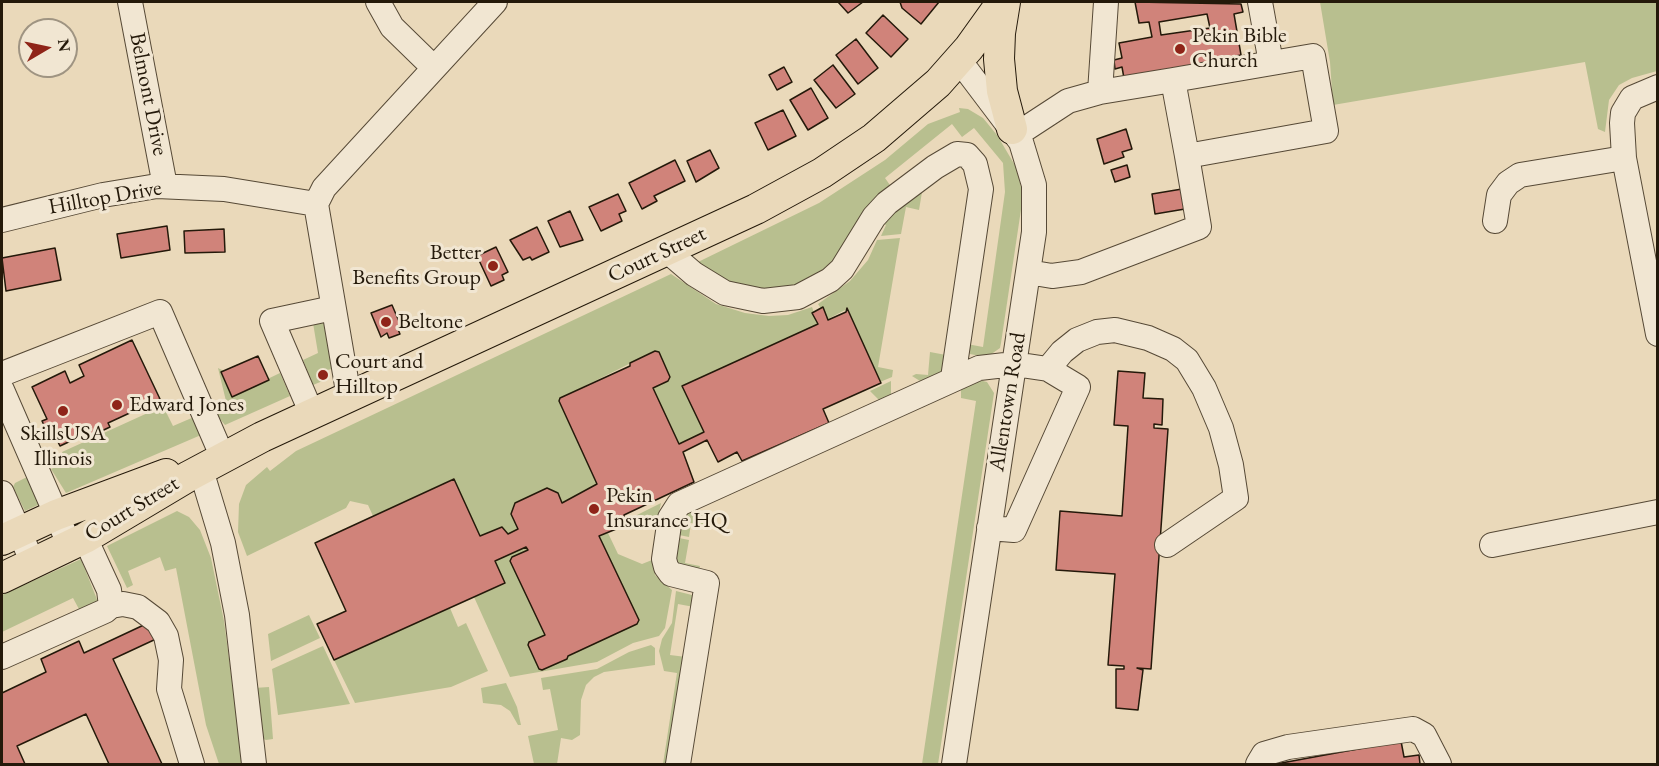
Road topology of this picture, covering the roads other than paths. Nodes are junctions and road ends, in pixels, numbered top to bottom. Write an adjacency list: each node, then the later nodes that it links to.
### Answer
1 (130, 2): 16 (street, Belmont Drive)
2 (378, 2): 9 (street)
3 (495, 2): 9 (street)
4 (1004, 2): 7 (main road, Court Street); 13 (main road)
5 (1106, 2): 12 (street)
6 (1260, 2): 8 (street)
7 (959, 60): 13 (street, Allentown Road); 20 (main road, Court Street)
8 (1271, 63): 10 (street); 14 (street)
9 (433, 67): 17 (street)
10 (1173, 80): 12 (street); 14 (street)
11 (1658, 87): 15 (street)
12 (1100, 92): 13 (street)
13 (1014, 132): 21 (street, Allentown Road)
14 (1187, 156): 21 (street)
15 (1624, 158): 19 (street); 23 (street)
16 (165, 186): 17 (street, Hilltop Drive); 18 (street, Hilltop Drive)
17 (316, 204): 22 (street)
18 (2, 220)
19 (1495, 221)
20 (666, 250): 27 (street); 29 (main road, Court Street)
21 (1028, 272): 24 (street, Allentown Road)
22 (333, 308): 29 (street); 30 (street)
23 (1658, 334)
24 (1014, 364): 25 (street); 27 (street); 35 (street, Allentown Road)
25 (1048, 369): 35 (street); 38 (street)
26 (2, 374): 31 (street)
27 (952, 378): 46 (street)
28 (2, 390): 34 (street)
29 (349, 397): 30 (main road, Court Street)
30 (312, 414): 31 (main road, Court Street)
31 (215, 461): 34 (main road, Court Street); 37 (main road, Court Street); 45 (street)
32 (2, 494): 36 (street)
33 (1658, 512): 39 (street)
34 (56, 515): 36 (main road, Court Street); 37 (street)
35 (989, 528): 47 (street, Allentown Road)
36 (10, 536): 40 (street)
37 (78, 542): 40 (main road, Court Street); 42 (street)
38 (1167, 545)
39 (1492, 545)
40 (33, 563): 41 (main road, Court Street)
41 (2, 578)
42 (111, 606): 43 (street); 44 (street)
43 (2, 657)
44 (192, 765)
45 (254, 765)
46 (678, 765)
47 (954, 765)
48 (1258, 765): 49 (street)
49 (1439, 765)

